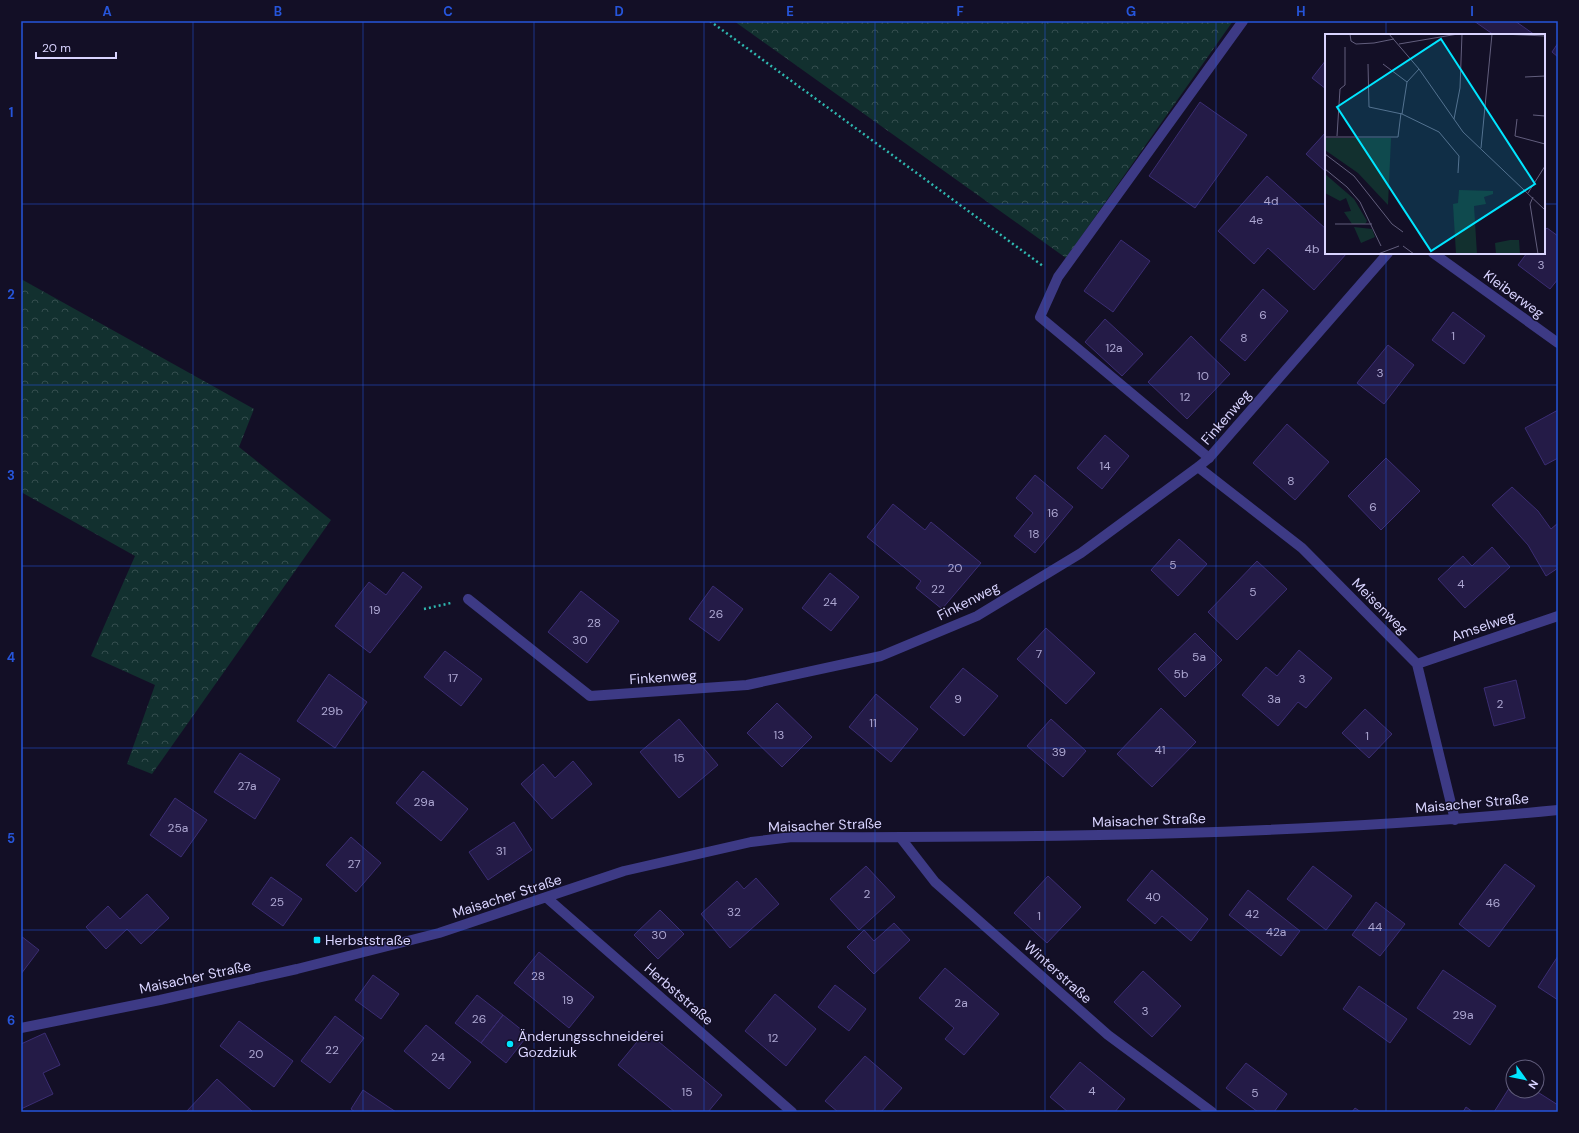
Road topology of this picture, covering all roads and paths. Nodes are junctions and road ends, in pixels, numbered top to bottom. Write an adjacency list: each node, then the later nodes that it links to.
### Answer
1 (710, 21): 5 (path)
2 (1242, 21): 5 (street)
3 (1387, 254): 7 (street, Finkenweg)
4 (1434, 254): 6 (street, Kleiberweg)
5 (1058, 277): 7 (street)
6 (1558, 343)
7 (1208, 458): 8 (street, Finkenweg)
8 (1198, 467): 9 (street, Finkenweg); 12 (street, Meisenweg)
9 (468, 599): 10 (path)
10 (424, 609)
11 (1558, 616): 12 (street, Amselweg)
12 (1417, 664): 14 (street)
13 (1558, 810): 14 (street, Maisacher Straße)
14 (1455, 820): 15 (street, Maisacher Straße)
15 (900, 837): 16 (street, Maisacher Straße); 19 (street, Winterstraße)
16 (547, 898): 17 (street, Maisacher Straße); 18 (street, Herbststraße)
17 (21, 1028)
18 (792, 1112)
19 (1212, 1112)

